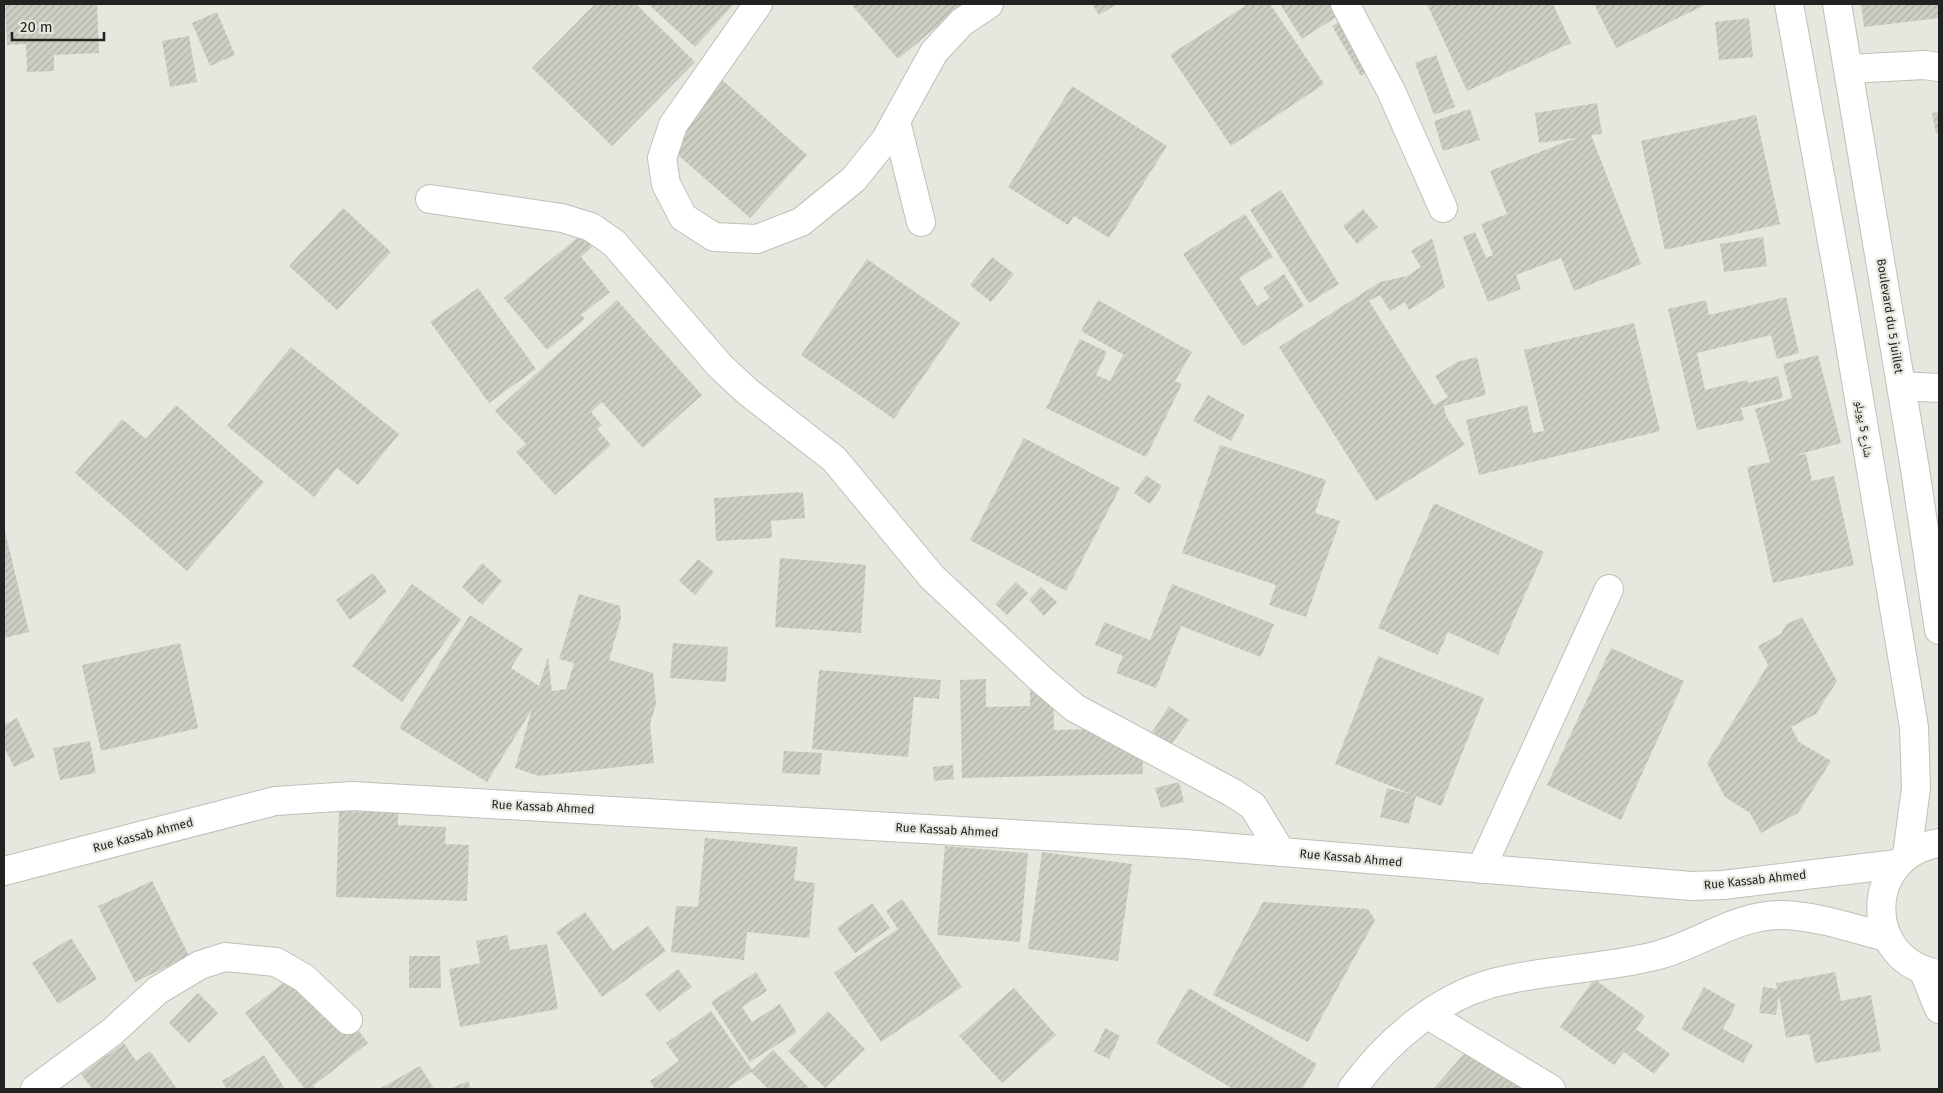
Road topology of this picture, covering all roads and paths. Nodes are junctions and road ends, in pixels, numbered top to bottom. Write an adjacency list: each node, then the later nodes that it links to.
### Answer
1 (758, 4): 8 (street)
2 (989, 4): 8 (street)
3 (1345, 4): 10 (street)
4 (1789, 4): 18 (street, شارع 5 يويلو)
5 (1837, 4): 7 (street, Boulevard du 5 juillet)
6 (1939, 67): 7 (street)
7 (1849, 69): 12 (street, Boulevard du 5 juillet)
8 (896, 121): 11 (street)
9 (430, 199): 17 (street)
10 (1443, 208)
11 (921, 222)
12 (1902, 386): 13 (street); 15 (street, Boulevard du 5 juillet)
13 (1939, 388)
14 (1609, 589): 19 (street)
15 (1939, 630)
16 (1939, 843): 18 (street, Rue Kassab Ahmed)
17 (1281, 852): 19 (street, Rue Kassab Ahmed); 20 (street, Rue Kassab Ahmed)
18 (1902, 860): 21 (street, Rue Kassab Ahmed); 23 (street)
19 (1481, 869): 21 (street, Rue Kassab Ahmed)
20 (4, 871)
21 (1723, 885): 22 (street)
22 (1727, 925): 23 (street); 26 (street)
23 (1887, 937): 24 (street)
24 (1932, 973): 25 (street)
25 (1939, 1009)
26 (1428, 1015): 29 (street); 30 (street)
27 (348, 1020): 28 (street)
28 (49, 1085)
29 (1352, 1089)
30 (1551, 1089)

